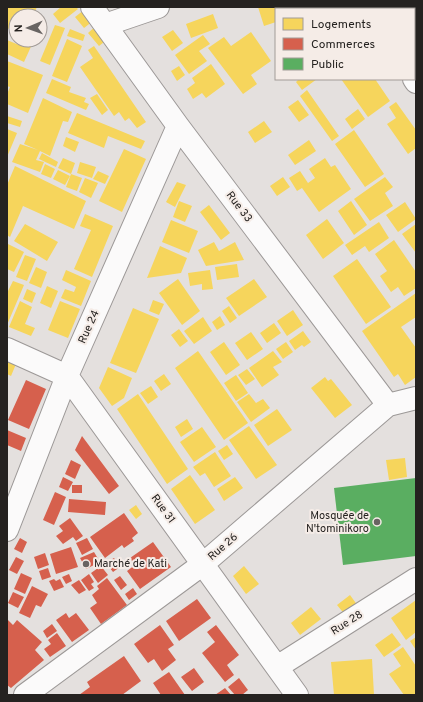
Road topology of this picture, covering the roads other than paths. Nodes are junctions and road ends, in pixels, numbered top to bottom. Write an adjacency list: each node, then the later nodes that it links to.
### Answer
1 (92, 7): 3 (street, Rue 33)
2 (158, 7): 3 (street)
3 (105, 25): 4 (street, Rue 33)
4 (178, 126): 6 (street, Rue 24); 8 (street, Rue 33)
5 (7, 349): 6 (street, Rue 31)
6 (67, 376): 9 (street, Rue 24); 10 (street, Rue 31)
7 (416, 398): 8 (street, Rue 26)
8 (388, 405): 10 (street, Rue 26)
9 (7, 530)
10 (203, 564): 12 (street, Rue 31); 13 (street, Rue 26)
11 (416, 579): 12 (street, Rue 28)
12 (277, 667): 14 (street, Rue 31)
13 (26, 695)
14 (297, 695)

